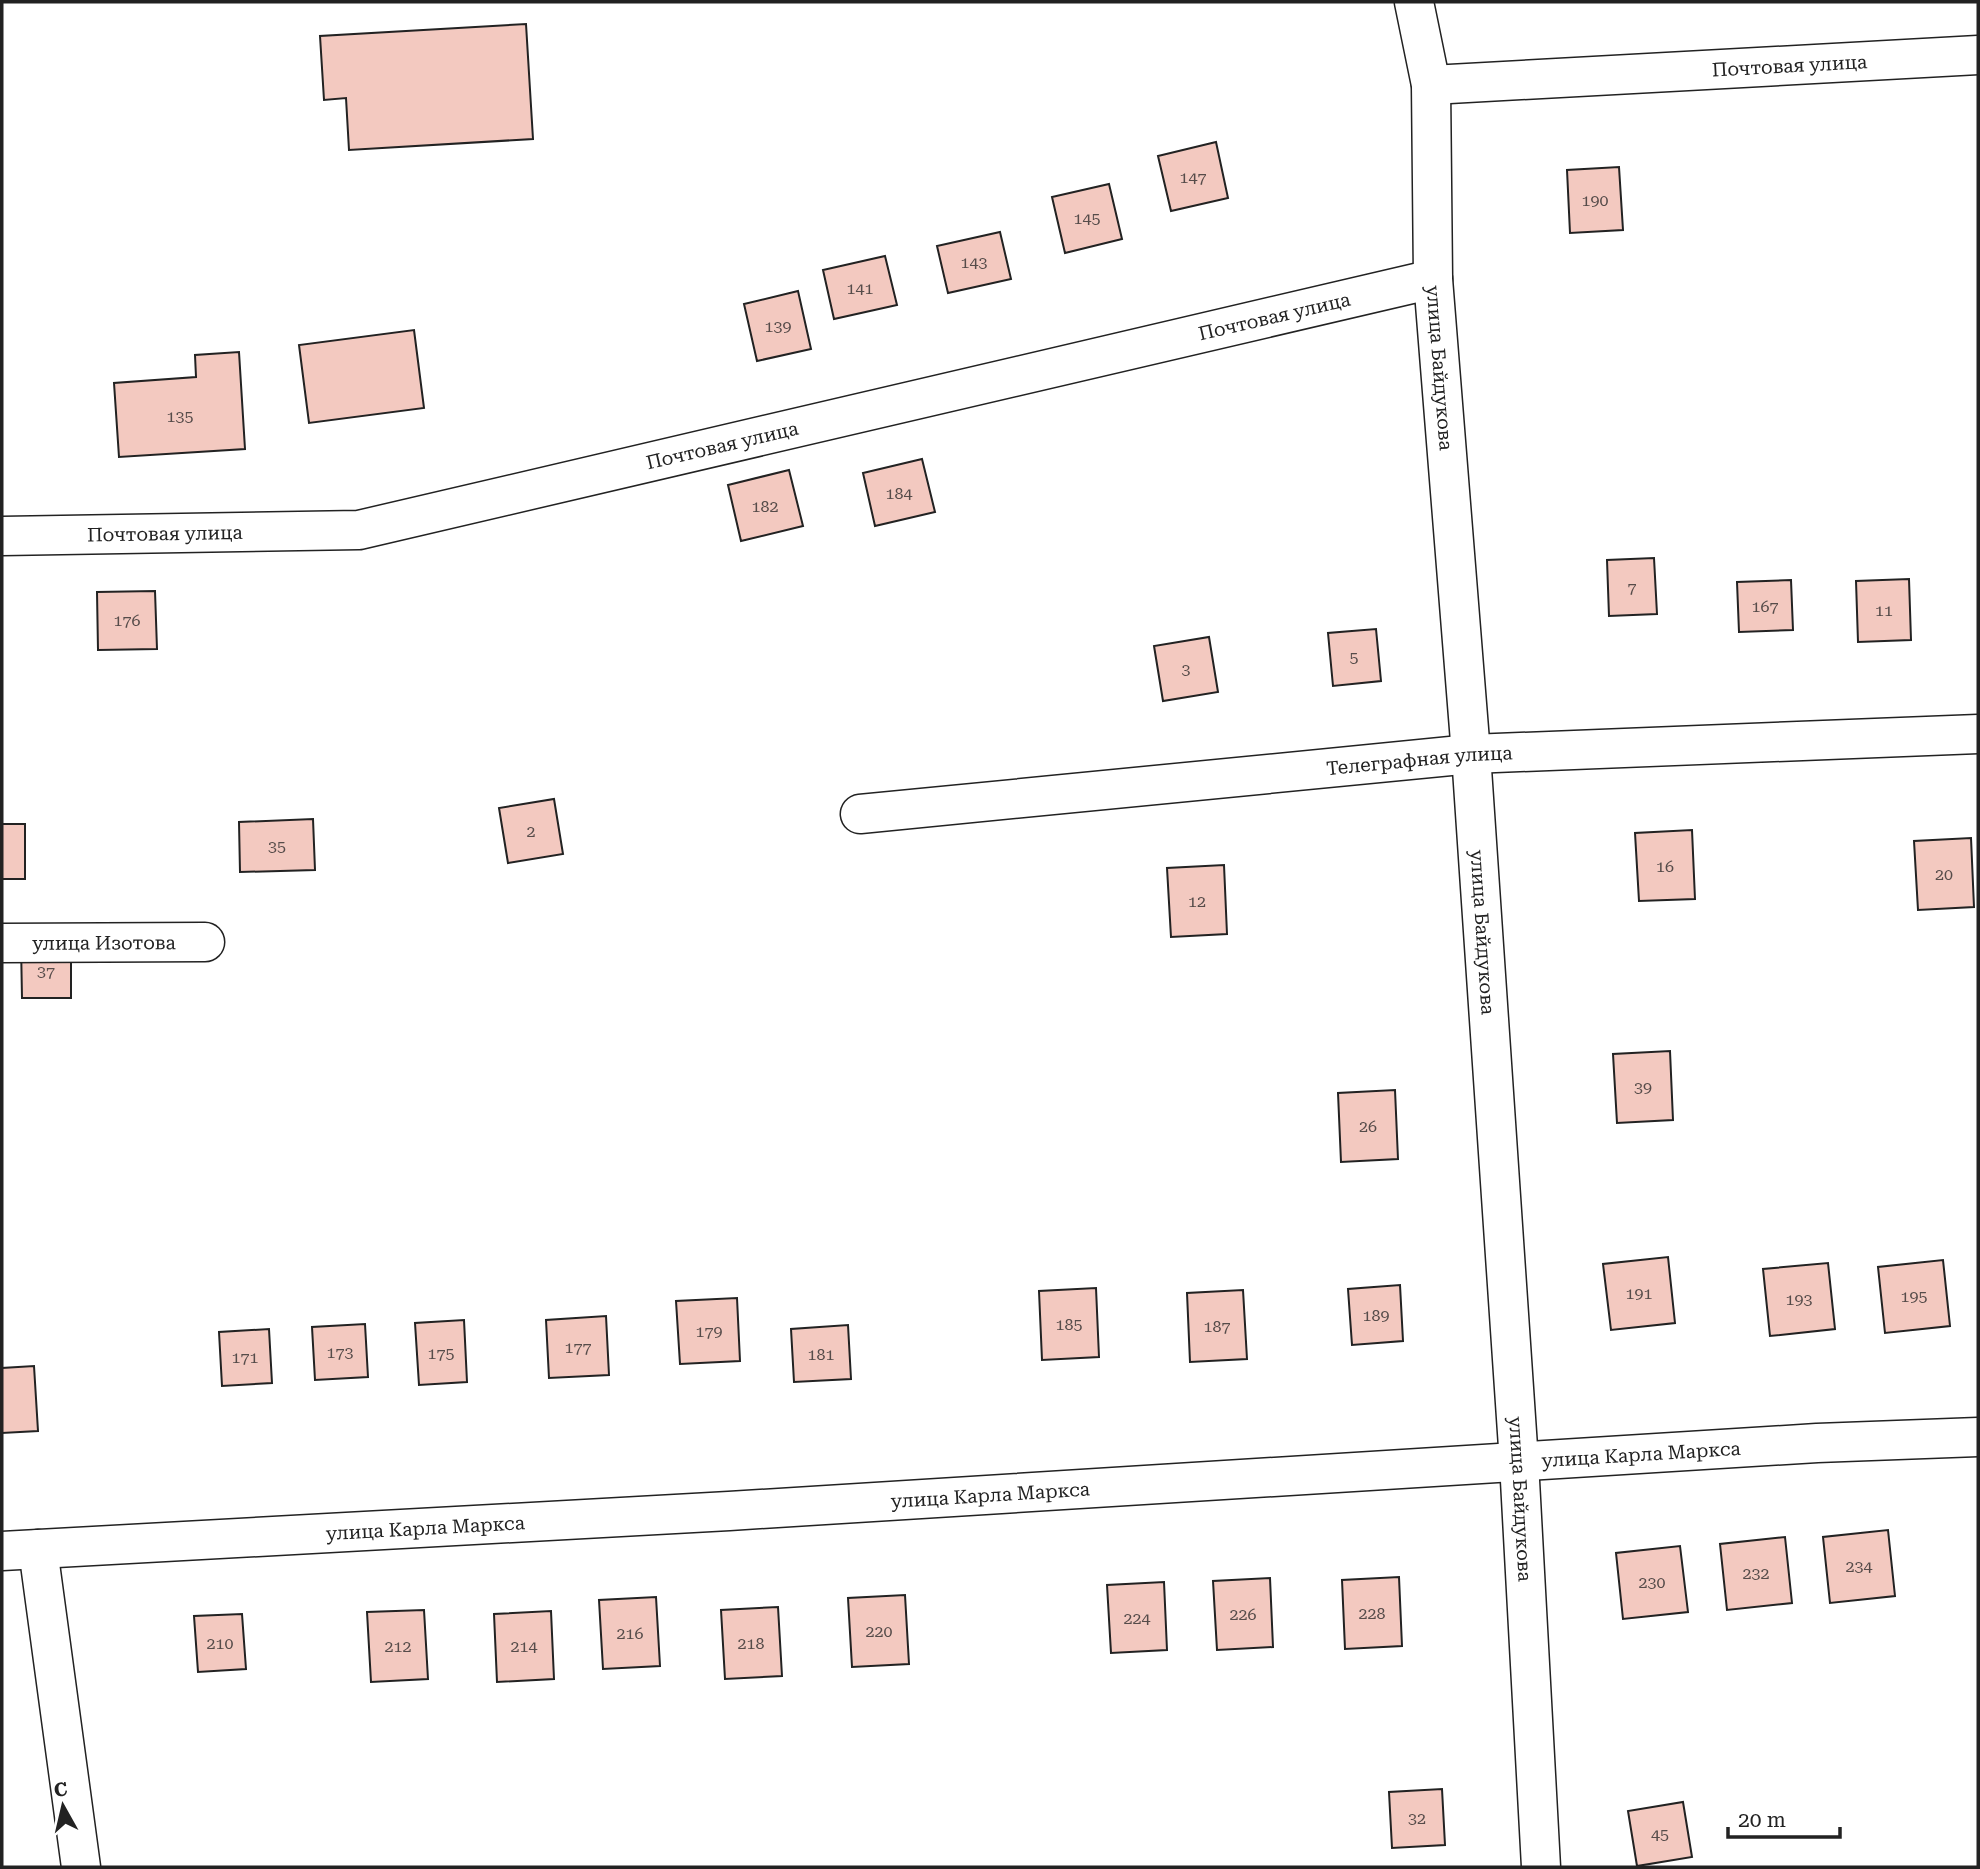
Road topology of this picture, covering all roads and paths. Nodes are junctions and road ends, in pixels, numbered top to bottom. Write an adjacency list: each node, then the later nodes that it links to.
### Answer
1 (1414, 2): 3 (street, улица Байдукова)
2 (1978, 55): 3 (street, Почтовая улица)
3 (1431, 85): 4 (street, улица Байдукова)
4 (1433, 279): 5 (street, Почтовая улица); 7 (street, улица Байдукова)
5 (2, 536)
6 (1978, 734): 7 (street, Телеграфная улица)
7 (1471, 754): 8 (street, Телеграфная улица); 12 (street, улица Байдукова)
8 (860, 814)
9 (205, 942): 10 (street, улица Изотова)
10 (2, 943)
11 (1978, 1437): 12 (street, улица Карла Маркса)
12 (1519, 1462): 13 (street, улица Карла Маркса); 15 (street, улица Байдукова)
13 (20, 1550): 14 (street)
14 (81, 1867)
15 (1541, 1867)

